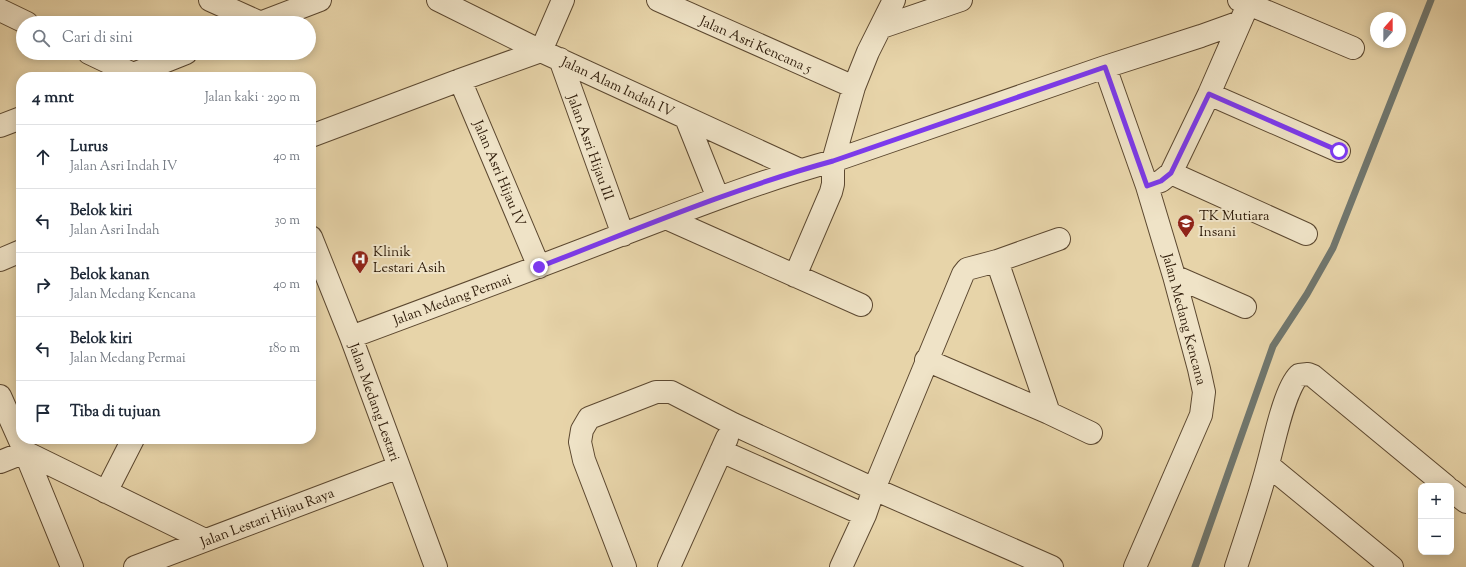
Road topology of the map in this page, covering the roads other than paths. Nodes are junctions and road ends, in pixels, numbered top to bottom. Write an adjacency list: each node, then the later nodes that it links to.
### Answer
1 (210, 0): 11 (street)
2 (320, 0): 12 (street)
3 (439, 0): 16 (street, Jalan Alam Indah IV)
4 (563, 0): 16 (street)
5 (658, 0): 23 (street, Jalan Asri Kencana 5)
6 (961, 0): 8 (street)
7 (891, 1): 14 (street)
8 (938, 4): 14 (street)
9 (1247, 7): 15 (street); 19 (street, Jalan Medang Permai); 24 (street)
10 (0, 10): 13 (street)
11 (245, 16)
12 (279, 16)
13 (16, 18)
14 (882, 27): 23 (street)
15 (1353, 48)
16 (550, 55): 22 (street); 25 (street, Jalan Alam Indah IV); 37 (street, Jalan Asri Hijau III)
17 (101, 60): 20 (street)
18 (169, 60): 21 (street)
19 (1105, 67): 30 (street, Jalan Medang Permai); 33 (street, Jalan Medang Kencana)
20 (122, 72)
21 (139, 72)
22 (460, 80): 28 (street); 41 (street, Jalan Asri Hijau IV)
23 (854, 87): 30 (street)
24 (1209, 94): 29 (street); 32 (street)
25 (686, 118): 31 (street, Jalan Alam Indah IV); 34 (street)
26 (16, 120): 27 (street)
27 (0, 126)
28 (316, 134)
29 (1339, 151)
30 (833, 161): 31 (street, Jalan Medang Permai); 42 (street)
31 (800, 170): 34 (street, Jalan Medang Permai)
32 (1171, 173): 33 (street); 36 (street)
33 (1147, 186): 43 (street, Jalan Medang Kencana)
34 (718, 198): 35 (street, Jalan Medang Permai)
35 (666, 218): 37 (street, Jalan Medang Permai); 42 (street)
36 (1306, 234)
37 (623, 235): 41 (street, Jalan Medang Permai)
38 (1059, 240): 40 (street)
39 (316, 250): 46 (street, Jalan Medang Lestari)
40 (997, 262): 47 (street); 49 (street)
41 (539, 267): 46 (street, Jalan Medang Permai)
42 (795, 276): 44 (street)
43 (1174, 276): 45 (street); 74 (street, Jalan Medang Kencana)
44 (860, 305)
45 (1245, 307)
46 (351, 337): 59 (street, Jalan Medang Lestari)
47 (926, 360): 49 (street); 61 (street)
48 (0, 396): 51 (street)
49 (1049, 413): 52 (street)
50 (733, 424): 55 (street); 61 (street); 70 (street)
51 (16, 432)
52 (1091, 433)
53 (21, 444): 56 (street)
54 (130, 444): 62 (street)
55 (721, 450): 65 (street); 71 (street)
56 (25, 452): 57 (street); 62 (street); 67 (street)
57 (0, 462)
58 (1268, 465): 60 (street); 75 (street); 76 (street)
59 (398, 467): 66 (street, Jalan Lestari Hijau Raya); 69 (street, Jalan Medang Lestari)
60 (1442, 483)
61 (874, 489): 65 (street); 73 (street)
62 (106, 492): 66 (street)
63 (1454, 492): 64 (street)
64 (1466, 502)
65 (865, 515): 72 (street)
66 (205, 540): 68 (street, Jalan Lestari Hijau Raya)
67 (72, 567)
68 (135, 567)
69 (436, 567)
70 (625, 567)
71 (669, 567)
72 (841, 567)
73 (1052, 567)
74 (1135, 567)
75 (1236, 567)
76 (1392, 567)

